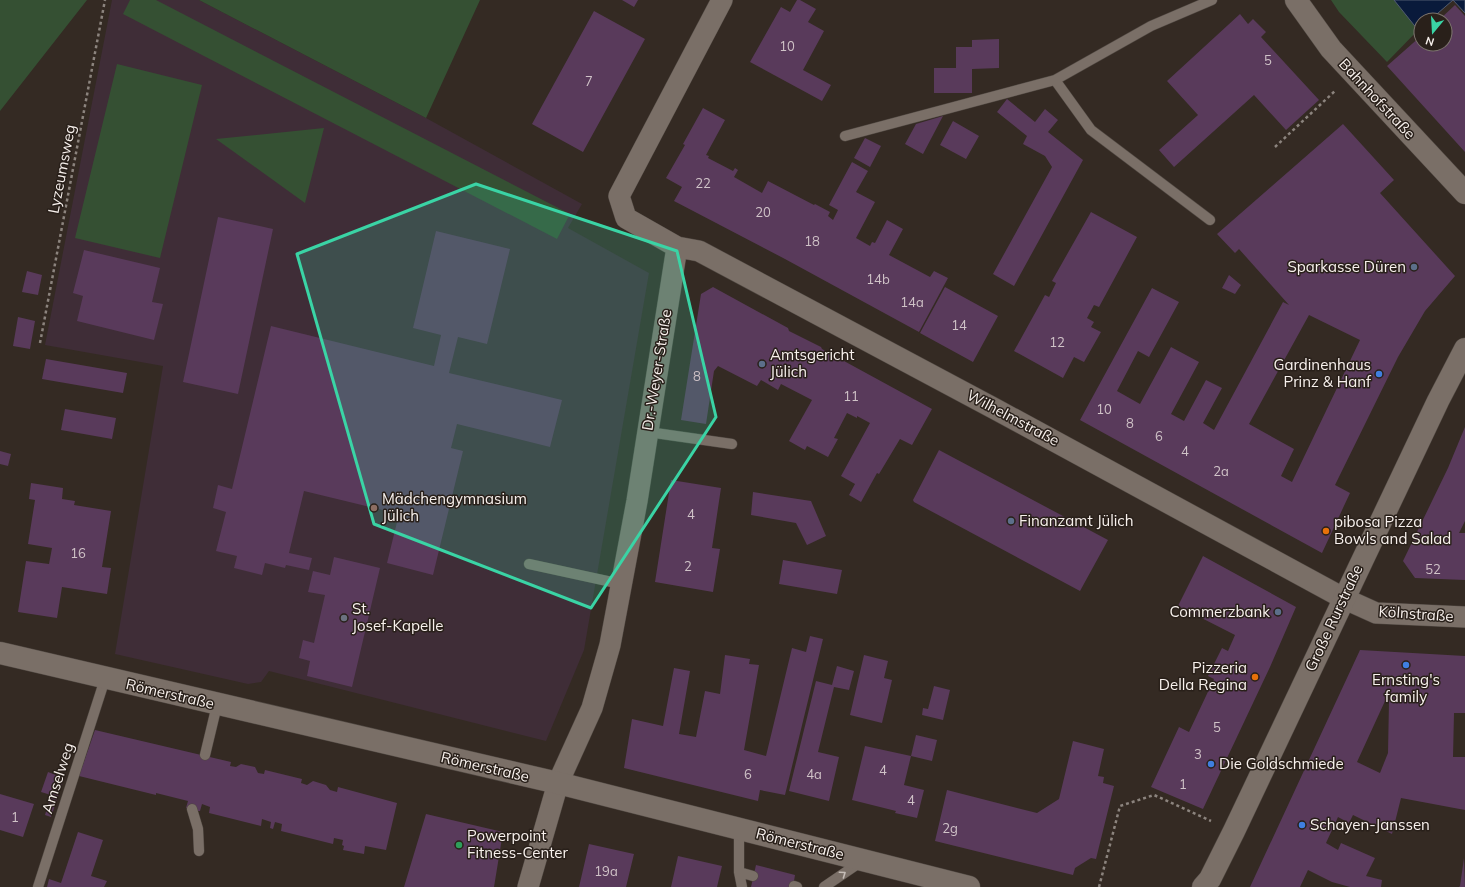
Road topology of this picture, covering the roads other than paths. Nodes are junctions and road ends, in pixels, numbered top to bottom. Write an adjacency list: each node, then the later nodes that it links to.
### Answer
1 (722, 0): 8 (street)
2 (1212, 0): 4 (lane)
3 (1296, 0): 6 (main road, Bahnhofstraße)
4 (1055, 80): 5 (lane); 7 (lane)
5 (845, 136)
6 (1465, 193)
7 (1210, 220)
8 (677, 247): 10 (street, Dr.-Weyer-Straße); 14 (street, Wilhelmstraße)
9 (1465, 349): 14 (main road, Große Rurstraße)
10 (648, 432): 11 (lane); 13 (street, Dr.-Weyer-Straße)
11 (732, 444)
12 (529, 564): 13 (lane)
13 (621, 584): 20 (street, Dr.-Weyer-Straße)
14 (1344, 599): 15 (street, Kölnstraße); 32 (main road, Große Rurstraße)
15 (1465, 617)
16 (0, 653): 17 (main road, Römerstraße)
17 (105, 679): 18 (main road, Römerstraße); 27 (lane, Amselweg)
18 (217, 705): 19 (lane); 20 (main road, Römerstraße)
19 (205, 755)
20 (558, 784): 22 (main road, Römerstraße); 28 (street, Dr.-Weyer-Straße)
21 (192, 809): 23 (lane)
22 (739, 829): 24 (main road, Römerstraße); 25 (lane)
23 (199, 851)
24 (862, 860): 30 (lane, one-way to 24); 31 (main road, Römerstraße)
25 (738, 872): 26 (lane); 29 (lane)
26 (753, 876)
27 (38, 887)
28 (528, 887)
29 (742, 887)
30 (824, 887)
31 (969, 887)
32 (1203, 887)

